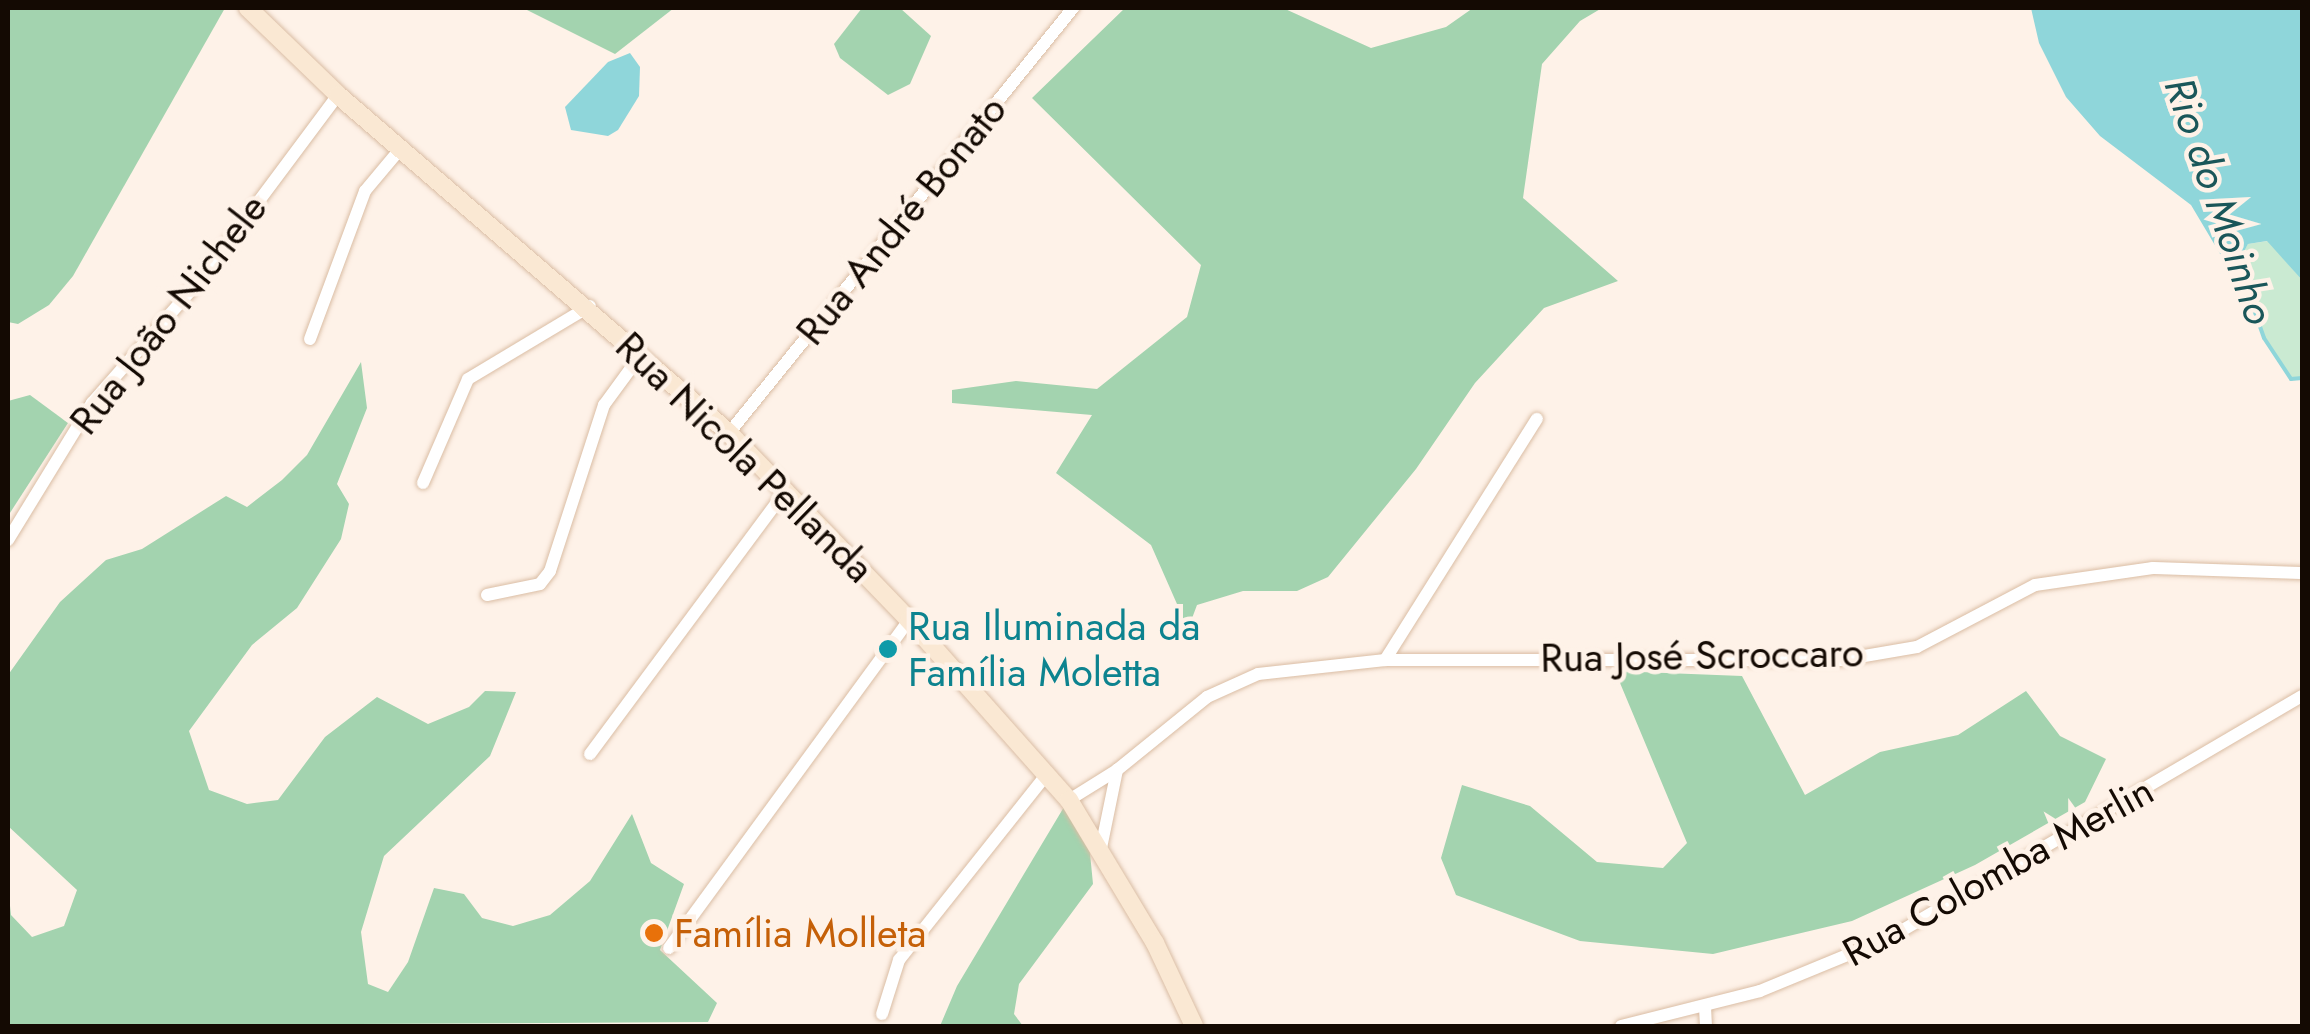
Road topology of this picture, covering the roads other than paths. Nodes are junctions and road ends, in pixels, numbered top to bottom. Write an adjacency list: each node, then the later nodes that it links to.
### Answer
1 (248, 8): 3 (main road, Rua Nicola Pellanda)
2 (1073, 8): 9 (street, Rua André Bonato)
3 (338, 95): 4 (main road, Rua Nicola Pellanda); 12 (street, Rua João Nichele)
4 (401, 148): 5 (main road, Rua Nicola Pellanda); 6 (street)
5 (590, 306): 7 (main road, Rua Nicola Pellanda); 10 (street)
6 (310, 339)
7 (642, 353): 9 (main road, Rua Nicola Pellanda); 14 (street)
8 (1537, 419): 16 (street)
9 (730, 432): 11 (main road, Rua Nicola Pellanda)
10 (424, 483)
11 (787, 489): 15 (main road, Rua Nicola Pellanda); 18 (street)
12 (8, 540)
13 (2302, 572): 16 (street, Rua José Scroccaro)
14 (487, 595)
15 (909, 620): 20 (main road, Rua Nicola Pellanda); 23 (street)
16 (1385, 660): 19 (street, Rua José Scroccaro)
17 (2302, 696): 24 (street, Rua Colomba Merlin)
18 (590, 754)
19 (1117, 770): 21 (street, Rua José Scroccaro); 22 (street)
20 (1048, 773): 21 (main road, Rua Nicola Pellanda); 25 (street)
21 (1069, 800): 22 (main road, Rua Nicola Pellanda)
22 (1101, 848): 26 (main road, Rua Nicola Pellanda)
23 (669, 948)
24 (1705, 1007): 27 (street, Rua Colomba Merlin); 28 (street)
25 (882, 1014)
26 (1194, 1026)
27 (1621, 1026)
28 (1706, 1026)

